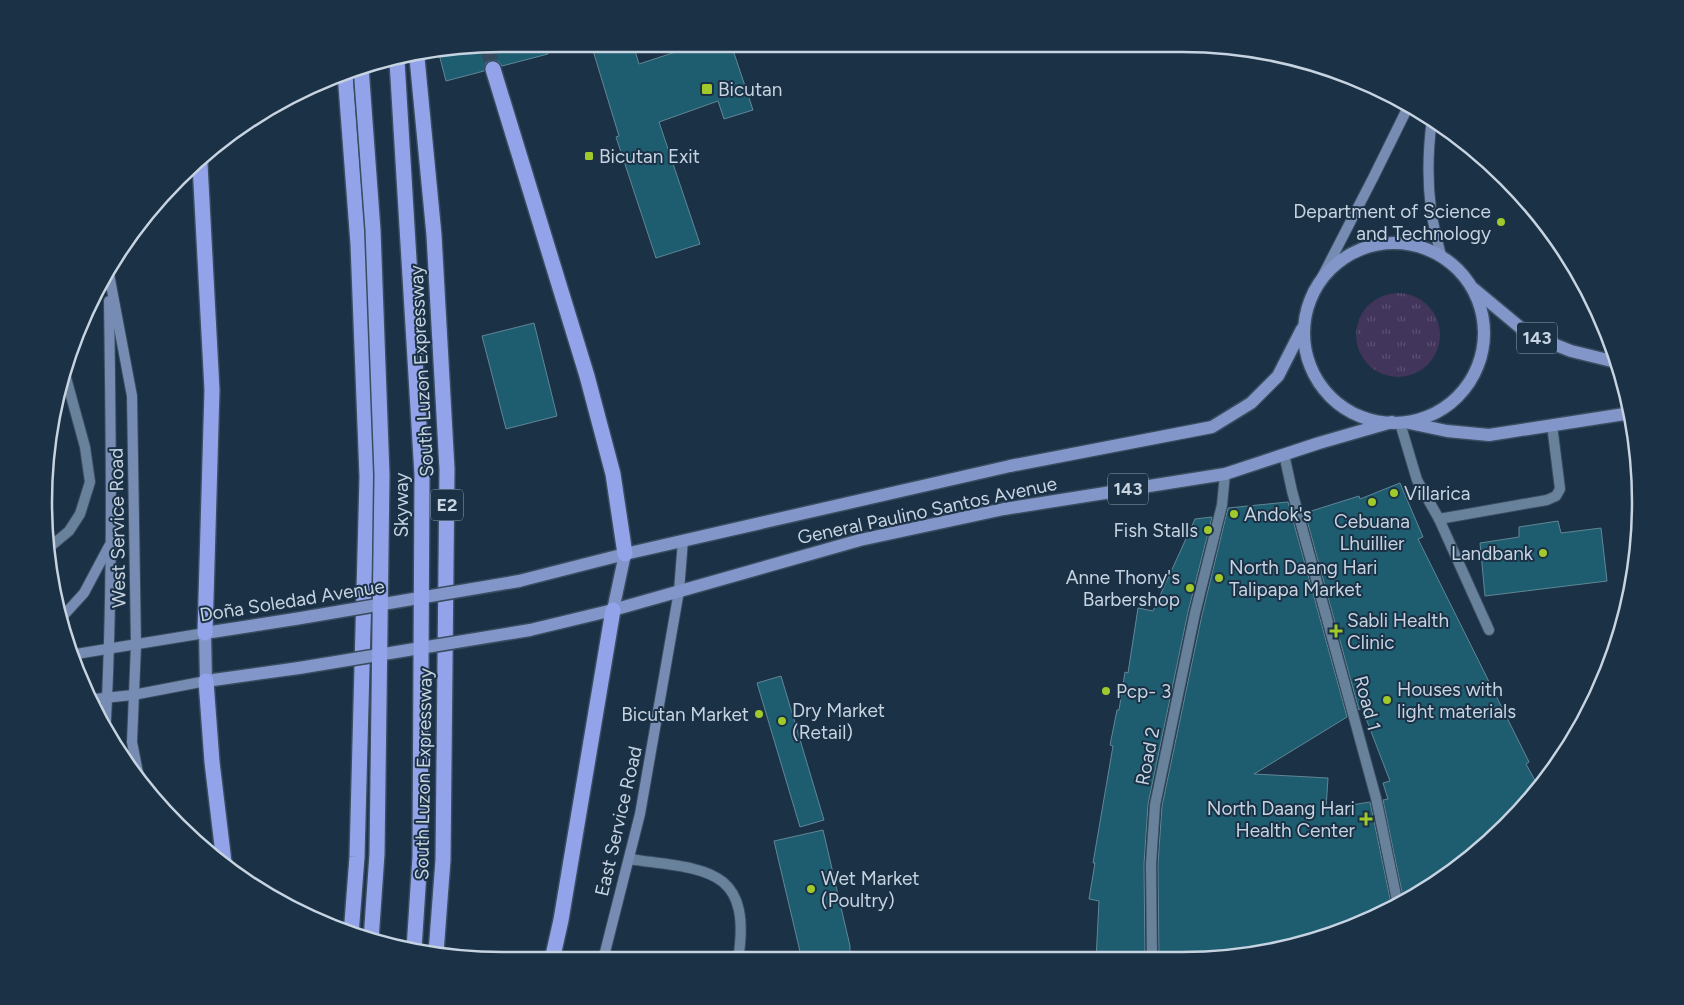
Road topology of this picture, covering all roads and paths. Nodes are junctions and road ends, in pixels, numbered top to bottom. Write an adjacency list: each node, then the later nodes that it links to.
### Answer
1 (417, 61): 48 (highway, South Luzon Expressway / E2)
2 (397, 65): 47 (highway, Skyway / E2, bridge)
3 (493, 68): 26 (highway)
4 (362, 75): 46 (highway, Skyway, bridge)
5 (346, 81): 45 (highway)
6 (1405, 112): 10 (main road)
7 (1431, 127): 9 (main road)
8 (200, 169): 32 (highway)
9 (1441, 255): 10 (main road, 143); 13 (main road, 143)
10 (1321, 280): 14 (main road, 143)
11 (111, 281): 33 (main road, West Service Road)
12 (109, 284): 24 (main road, West Service Road)
13 (1472, 287): 15 (main road, 143); 18 (main road, 143)
14 (1302, 329): 18 (main road, 143); 23 (main road, General Paulino Santos Avenue / 143)
15 (1609, 360)
16 (68, 385): 25 (street)
17 (1623, 414): 19 (main road, General Paulino Santos Avenue / 143)
18 (1400, 422): 19 (main road, General Paulino Santos Avenue / 143); 20 (main road, General Paulino Santos Avenue / 143); 22 (street)
19 (1552, 425): 22 (street)
20 (1284, 454): 21 (main road, General Paulino Santos Avenue / 143); 44 (street, Road 1)
21 (1225, 474): 28 (main road, General Paulino Santos Avenue / 143); 52 (street, Road 2)
22 (1439, 519): 31 (street)
23 (683, 540): 26 (main road, General Paulino Santos Avenue / 143); 28 (main road, East Service Road)
24 (111, 542): 30 (main road); 34 (main road, West Service Road)
25 (54, 543)
26 (625, 554): 27 (main road, General Paulino Santos Avenue); 29 (main road)
27 (519, 581): 32 (main road, Doña Soledad Avenue, bridge)
28 (679, 592): 29 (main road, General Paulino Santos Avenue / 143); 43 (main road, East Service Road)
29 (613, 610): 36 (main road, General Paulino Santos Avenue, bridge); 49 (highway)
30 (66, 612)
31 (1489, 630)
32 (205, 633): 33 (main road, Doña Soledad Avenue); 36 (main road)
33 (136, 645): 34 (main road, Doña Soledad Avenue); 37 (main road, West Service Road)
34 (109, 649): 35 (main road, Doña Soledad Avenue); 38 (main road, West Service Road)
35 (78, 653)
36 (206, 682): 37 (main road); 42 (highway)
37 (133, 695): 38 (main road); 41 (main road, West Service Road)
38 (107, 697): 39 (main road); 40 (main road, West Service Road)
39 (97, 698)
40 (106, 715)
41 (136, 764)
42 (223, 855)
43 (629, 859): 50 (main road, East Service Road); 51 (street)
44 (1396, 897)
45 (352, 927)
46 (372, 933)
47 (414, 944)
48 (436, 948)
49 (554, 952)
50 (605, 952)
51 (739, 952)
52 (1152, 952)

